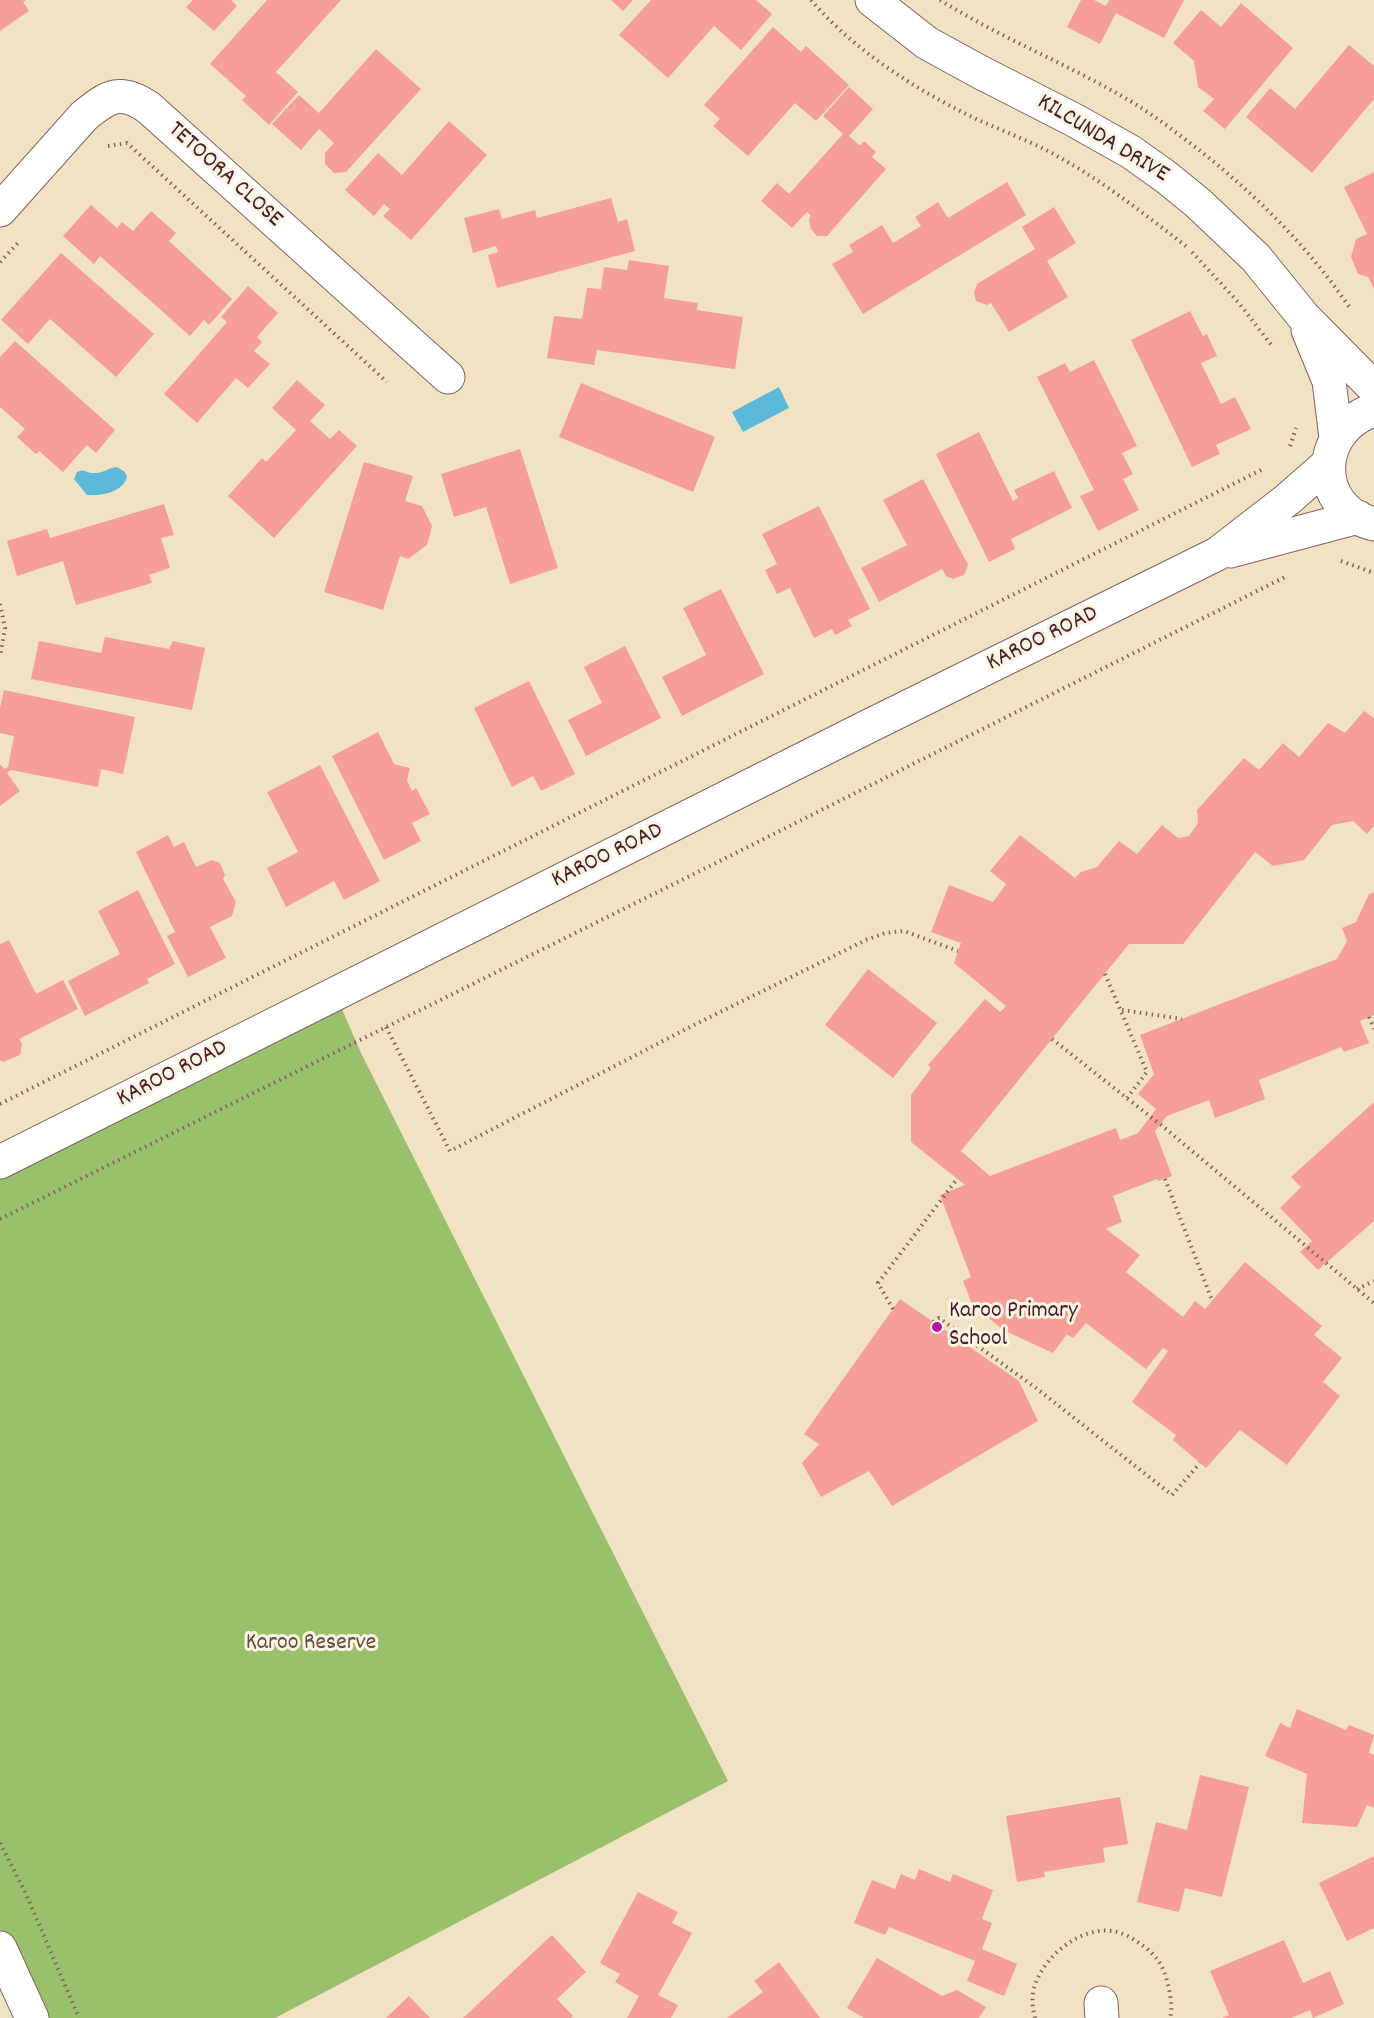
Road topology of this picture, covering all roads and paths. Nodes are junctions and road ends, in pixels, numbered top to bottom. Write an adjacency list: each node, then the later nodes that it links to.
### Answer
1 (811, 0): 8 (path)
2 (872, 0): 7 (street, KILCUNDA DRIVE)
3 (105, 147): 10 (path)
4 (0, 210): 9 (street, TETOORA CLOSE)
5 (24, 236): 6 (path)
6 (0, 262)
7 (1303, 316): 11 (street, KILCUNDA DRIVE); 14 (street, KILCUNDA DRIVE)
8 (1276, 352)
9 (448, 376)
10 (387, 382)
11 (1374, 388)
12 (1374, 410): 14 (street, KAROO ROAD)
13 (1297, 426): 15 (path)
14 (1332, 451): 17 (street, KILCUNDA DRIVE); 18 (street, KAROO ROAD)
15 (1287, 457)
16 (1267, 467): 31 (path)
17 (1366, 521): 18 (street, KAROO ROAD)
18 (1217, 554): 32 (street, KAROO ROAD)
19 (1248, 596): 27 (path)
20 (0, 604): 21 (path)
21 (0, 657)
22 (958, 951): 27 (path)
23 (1105, 974): 24 (path)
24 (1121, 1010): 26 (path); 30 (path)
25 (1369, 1017): 28 (path)
26 (1182, 1019)
27 (386, 1027): 35 (path)
28 (1374, 1029)
29 (1052, 1039): 30 (path)
30 (1127, 1098): 37 (path)
31 (0, 1104)
32 (0, 1162)
33 (957, 1179): 40 (path)
34 (1165, 1179): 38 (path)
35 (0, 1219)
36 (1374, 1281): 37 (path)
37 (1358, 1289): 39 (path)
38 (1212, 1300)
39 (1374, 1303)
40 (893, 1309)
41 (933, 1322): 42 (path)
42 (1200, 1463)
43 (0, 1843): 46 (path)
44 (0, 1948): 45 (street)
45 (32, 2018)
46 (79, 2018)

